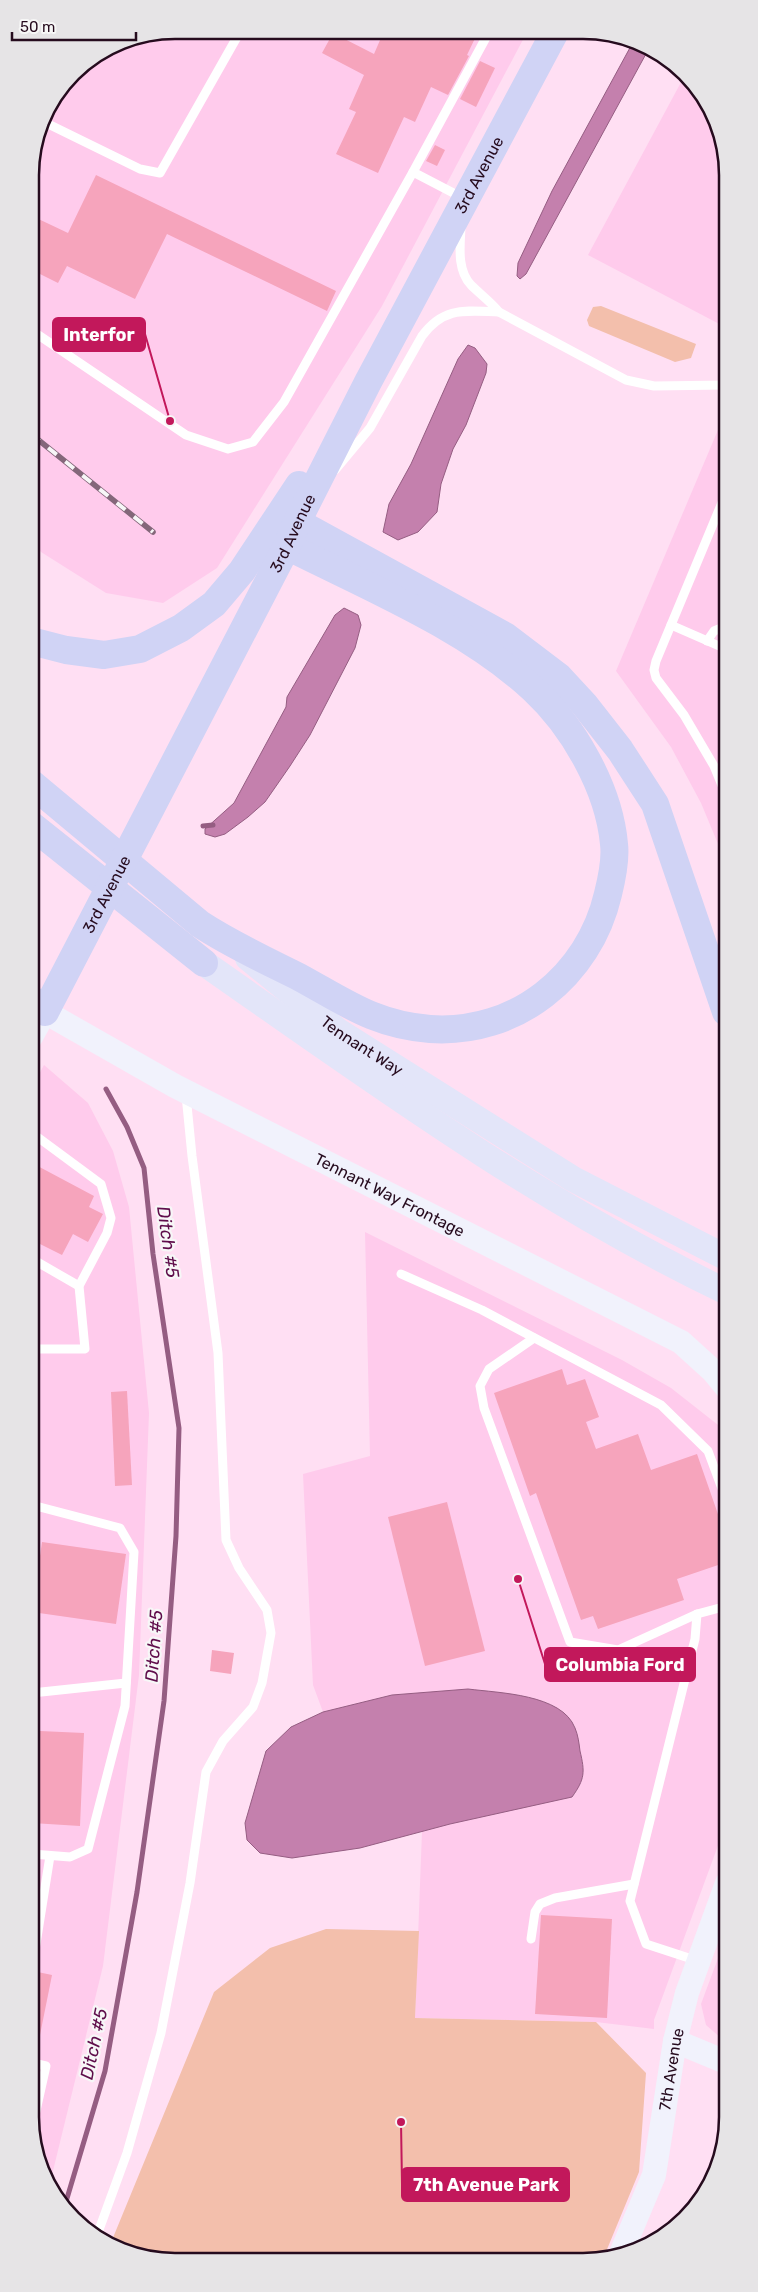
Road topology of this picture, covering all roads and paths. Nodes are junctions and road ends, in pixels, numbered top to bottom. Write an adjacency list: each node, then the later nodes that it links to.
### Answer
1 (236, 39): 4 (lane)
2 (485, 39): 5 (lane)
3 (552, 39): 6 (highway, 3rd Avenue)
4 (49, 124)
5 (413, 172): 6 (lane); 8 (lane)
6 (464, 203): 7 (lane); 9 (highway, 3rd Avenue)
7 (499, 312): 10 (lane); 11 (lane)
8 (39, 336)
9 (368, 382): 11 (highway, 3rd Avenue); 18 (highway)
10 (719, 385)
11 (310, 495): 13 (highway, 3rd Avenue)
12 (719, 510): 15 (lane)
13 (297, 522): 14 (highway, 3rd Avenue); 25 (highway)
14 (287, 546): 23 (highway); 26 (highway, 3rd Avenue)
15 (671, 625): 17 (lane); 20 (lane)
16 (719, 629): 17 (lane)
17 (707, 641): 19 (lane)
18 (39, 644)
19 (719, 647)
20 (719, 778)
21 (39, 790): 23 (highway, Tennant Way)
22 (39, 831): 24 (highway, Tennant Way)
23 (228, 942): 30 (main road, Tennant Way)
24 (204, 963): 34 (main road, Tennant Way)
25 (719, 992)
26 (39, 1004)
27 (39, 1007): 28 (main road, Tennant Way Frontage)
28 (186, 1092): 37 (main road, Tennant Way Frontage); 55 (lane)
29 (39, 1138): 33 (lane)
30 (719, 1254)
31 (39, 1263): 33 (lane)
32 (402, 1274): 35 (lane)
33 (79, 1286): 36 (lane)
34 (719, 1288)
35 (534, 1338): 38 (lane); 41 (lane)
36 (39, 1349)
37 (719, 1378)
38 (719, 1481)
39 (39, 1507): 42 (lane)
40 (719, 1608): 41 (lane)
41 (696, 1614): 46 (lane)
42 (126, 1683): 43 (lane); 45 (lane)
43 (39, 1692)
44 (39, 1855): 45 (lane)
45 (50, 1856): 48 (lane)
46 (634, 1884): 49 (lane); 50 (lane)
47 (719, 1911): 50 (main road, 7th Avenue)
48 (39, 1925)
49 (531, 1940)
50 (698, 1961): 51 (main road, 7th Avenue)
51 (675, 2041): 52 (main road); 56 (main road, 7th Avenue)
52 (719, 2059)
53 (39, 2064): 54 (lane)
54 (39, 2097)
55 (99, 2230)
56 (624, 2247)

